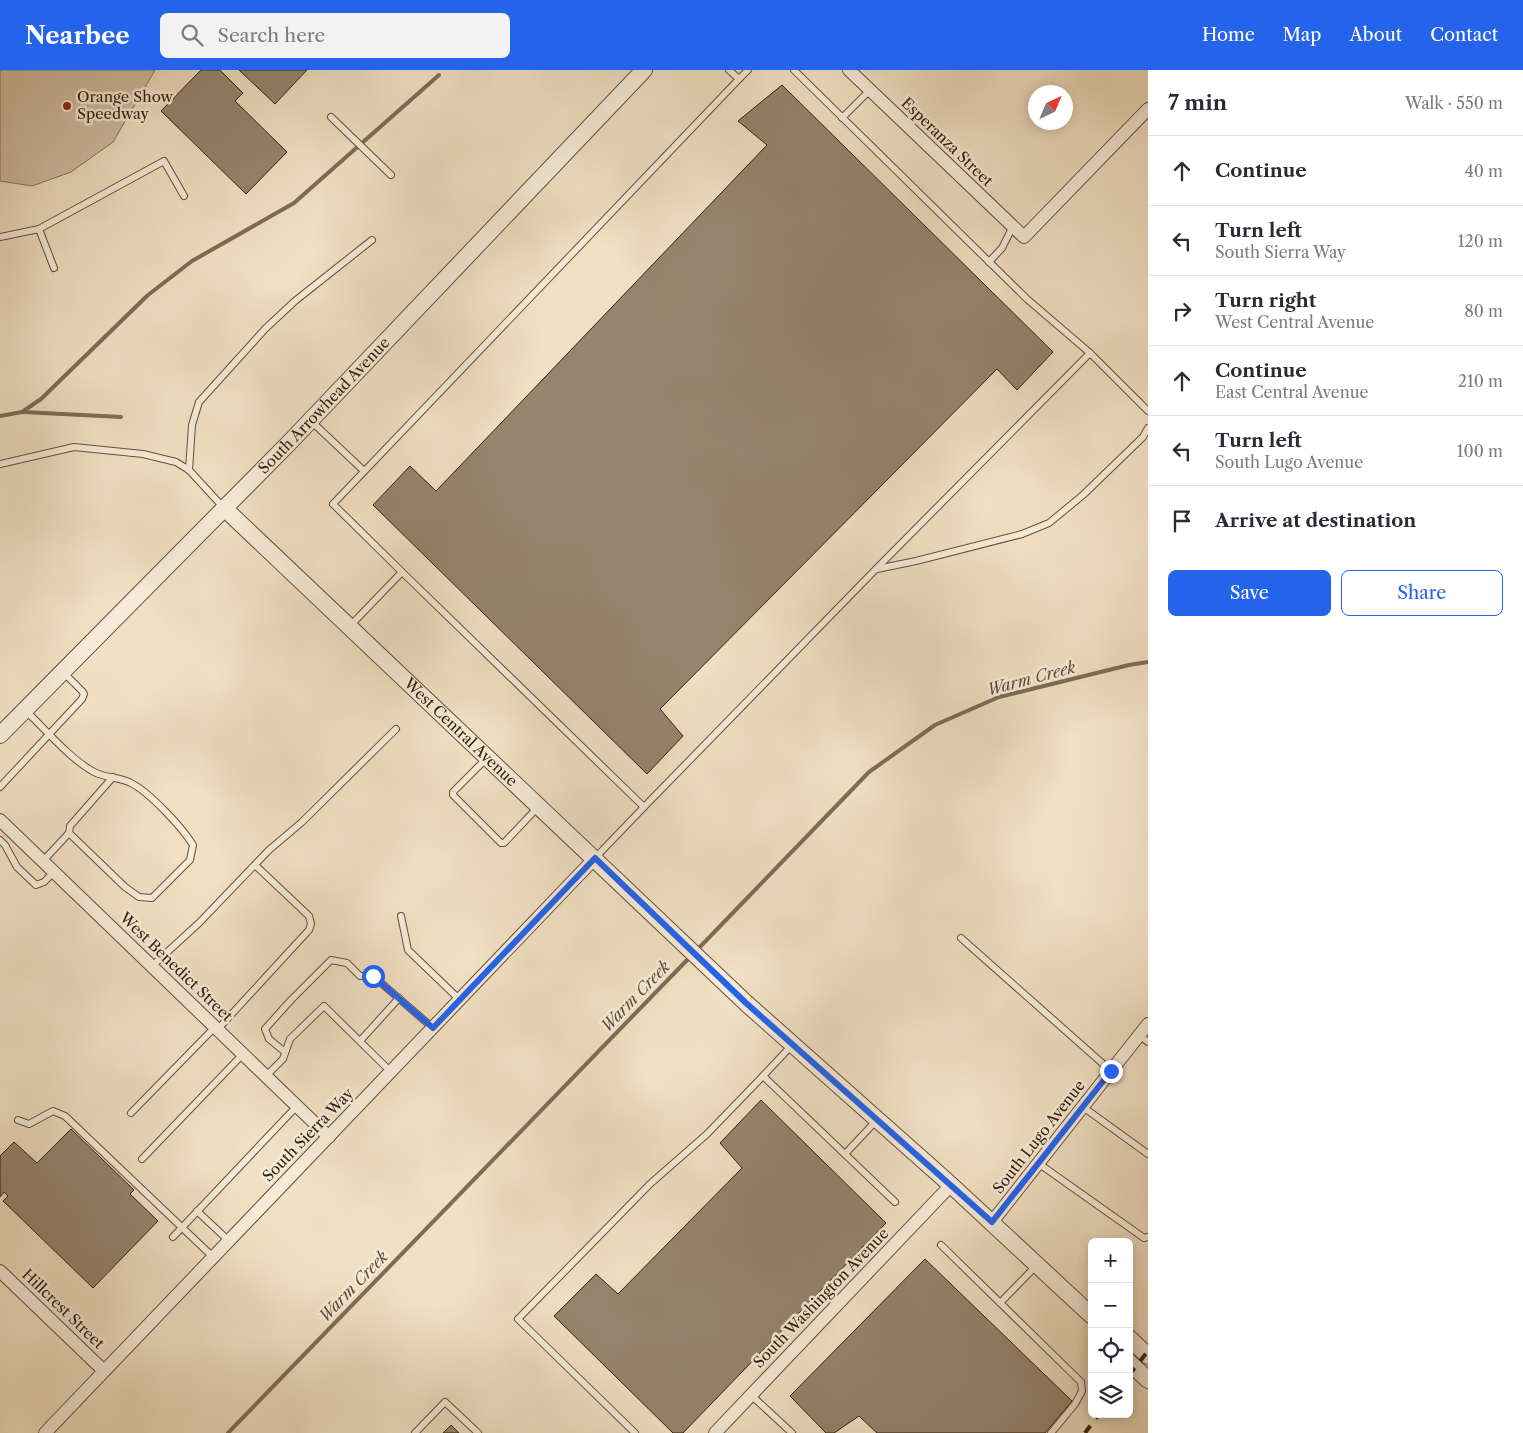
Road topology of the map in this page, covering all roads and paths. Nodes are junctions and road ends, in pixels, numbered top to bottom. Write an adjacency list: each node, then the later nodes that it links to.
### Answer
1 (644, 70): 21 (street, South Arrowhead Avenue)
2 (729, 70): 6 (lane)
3 (748, 70): 6 (lane)
4 (794, 70): 10 (lane)
5 (849, 70): 7 (street, Esperanza Street)
6 (739, 79): 25 (lane)
7 (870, 90): 10 (lane); 13 (street, Esperanza Street)
8 (1148, 109): 13 (street, Esperanza Street)
9 (332, 117): 11 (lane)
10 (842, 118): 17 (lane)
11 (391, 175)
12 (184, 196): 14 (lane)
13 (1013, 226): 17 (lane)
14 (39, 229): 15 (lane); 18 (lane)
15 (0, 237)
16 (372, 240): 24 (lane)
17 (989, 262): 19 (lane)
18 (54, 268)
19 (1090, 353): 20 (lane); 27 (lane)
20 (1148, 411)
21 (310, 421): 25 (lane); 26 (street, South Arrowhead Avenue)
22 (1148, 428): 27 (lane)
23 (0, 464): 24 (lane)
24 (189, 470): 26 (lane)
25 (364, 471): 28 (lane)
26 (224, 508): 29 (street, West Central Avenue); 30 (street, South Arrowhead Avenue)
27 (876, 569): 39 (lane)
28 (402, 572): 29 (lane); 39 (lane)
29 (349, 627): 35 (street, West Central Avenue)
30 (63, 672): 31 (street, South Arrowhead Avenue); 33 (lane)
31 (26, 710): 33 (lane); 34 (street, South Arrowhead Avenue)
32 (396, 729): 45 (lane)
33 (50, 733): 36 (lane); 37 (lane)
34 (0, 736)
35 (487, 757): 38 (street, West Central Avenue); 38 (lane)
36 (113, 778): 41 (lane); 41 (lane)
37 (0, 787)
38 (539, 806): 43 (street, West Central Avenue)
39 (644, 808): 43 (lane)
40 (0, 820): 44 (street, West Benedict Street)
41 (69, 833): 44 (lane)
42 (0, 840): 46 (lane)
43 (595, 858): 51 (street, South Sierra Way); 57 (street, West Central Avenue)
44 (43, 861): 46 (street, West Benedict Street)
45 (255, 865): 49 (lane); 53 (lane)
46 (54, 872): 49 (street, West Benedict Street)
47 (401, 916): 51 (lane)
48 (961, 938): 60 (lane)
49 (152, 966): 53 (street, West Benedict Street)
50 (400, 998): 54 (lane); 56 (lane); 58 (lane)
51 (460, 1000): 54 (street, South Sierra Way)
52 (1148, 1024): 55 (street, South Lugo Avenue)
53 (216, 1028): 59 (street, West Benedict Street); 66 (lane)
54 (433, 1028): 61 (street, South Sierra Way)
55 (1144, 1038): 60 (street, South Lugo Avenue)
56 (360, 1041): 58 (lane); 61 (lane)
57 (793, 1044): 63 (lane); 68 (street, West Central Avenue)
58 (285, 1052): 62 (lane)
59 (243, 1054): 62 (street, West Benedict Street); 72 (lane)
60 (1111, 1071): 65 (street, South Lugo Avenue)
61 (391, 1072): 69 (street, South Sierra Way)
62 (266, 1076): 64 (street, West Benedict Street)
63 (763, 1076): 70 (lane); 97 (lane)
64 (297, 1106): 69 (street, West Benedict Street); 76 (lane)
65 (1083, 1107): 71 (lane); 73 (street, South Lugo Avenue)
66 (131, 1113)
67 (18, 1120): 78 (lane)
68 (877, 1120): 70 (lane); 74 (street, West Central Avenue)
69 (329, 1137): 81 (street, South Sierra Way)
70 (844, 1154): 75 (lane)
71 (1148, 1154)
72 (142, 1159)
73 (1038, 1163): 77 (street, South Lugo Avenue); 80 (lane)
74 (951, 1185): 77 (street, West Central Avenue); 93 (street, South Washington Avenue)
75 (895, 1202)
76 (197, 1211): 78 (lane); 81 (lane)
77 (992, 1222): 84 (street, West Central Avenue)
78 (182, 1227): 79 (lane); 83 (lane)
79 (173, 1237)
80 (1148, 1238)
81 (229, 1241): 83 (street, South Sierra Way)
82 (941, 1246): 86 (lane)
83 (213, 1257): 91 (street, South Sierra Way)
84 (1037, 1265): 86 (lane); 87 (street, West Central Avenue)
85 (0, 1271): 91 (street, Hillcrest Street)
86 (1000, 1303): 100 (lane)
87 (1088, 1312)
88 (1133, 1342): 89 (street)
89 (1148, 1356)
90 (1133, 1366): 92 (street)
91 (104, 1371): 94 (street, South Sierra Way)
92 (1148, 1380)
93 (751, 1395): 98 (street, South Washington Avenue); 99 (lane)
94 (45, 1433)
95 (414, 1433): 96 (lane)
96 (478, 1433)
97 (635, 1433)
98 (715, 1433)
99 (792, 1433)
100 (1051, 1433)

